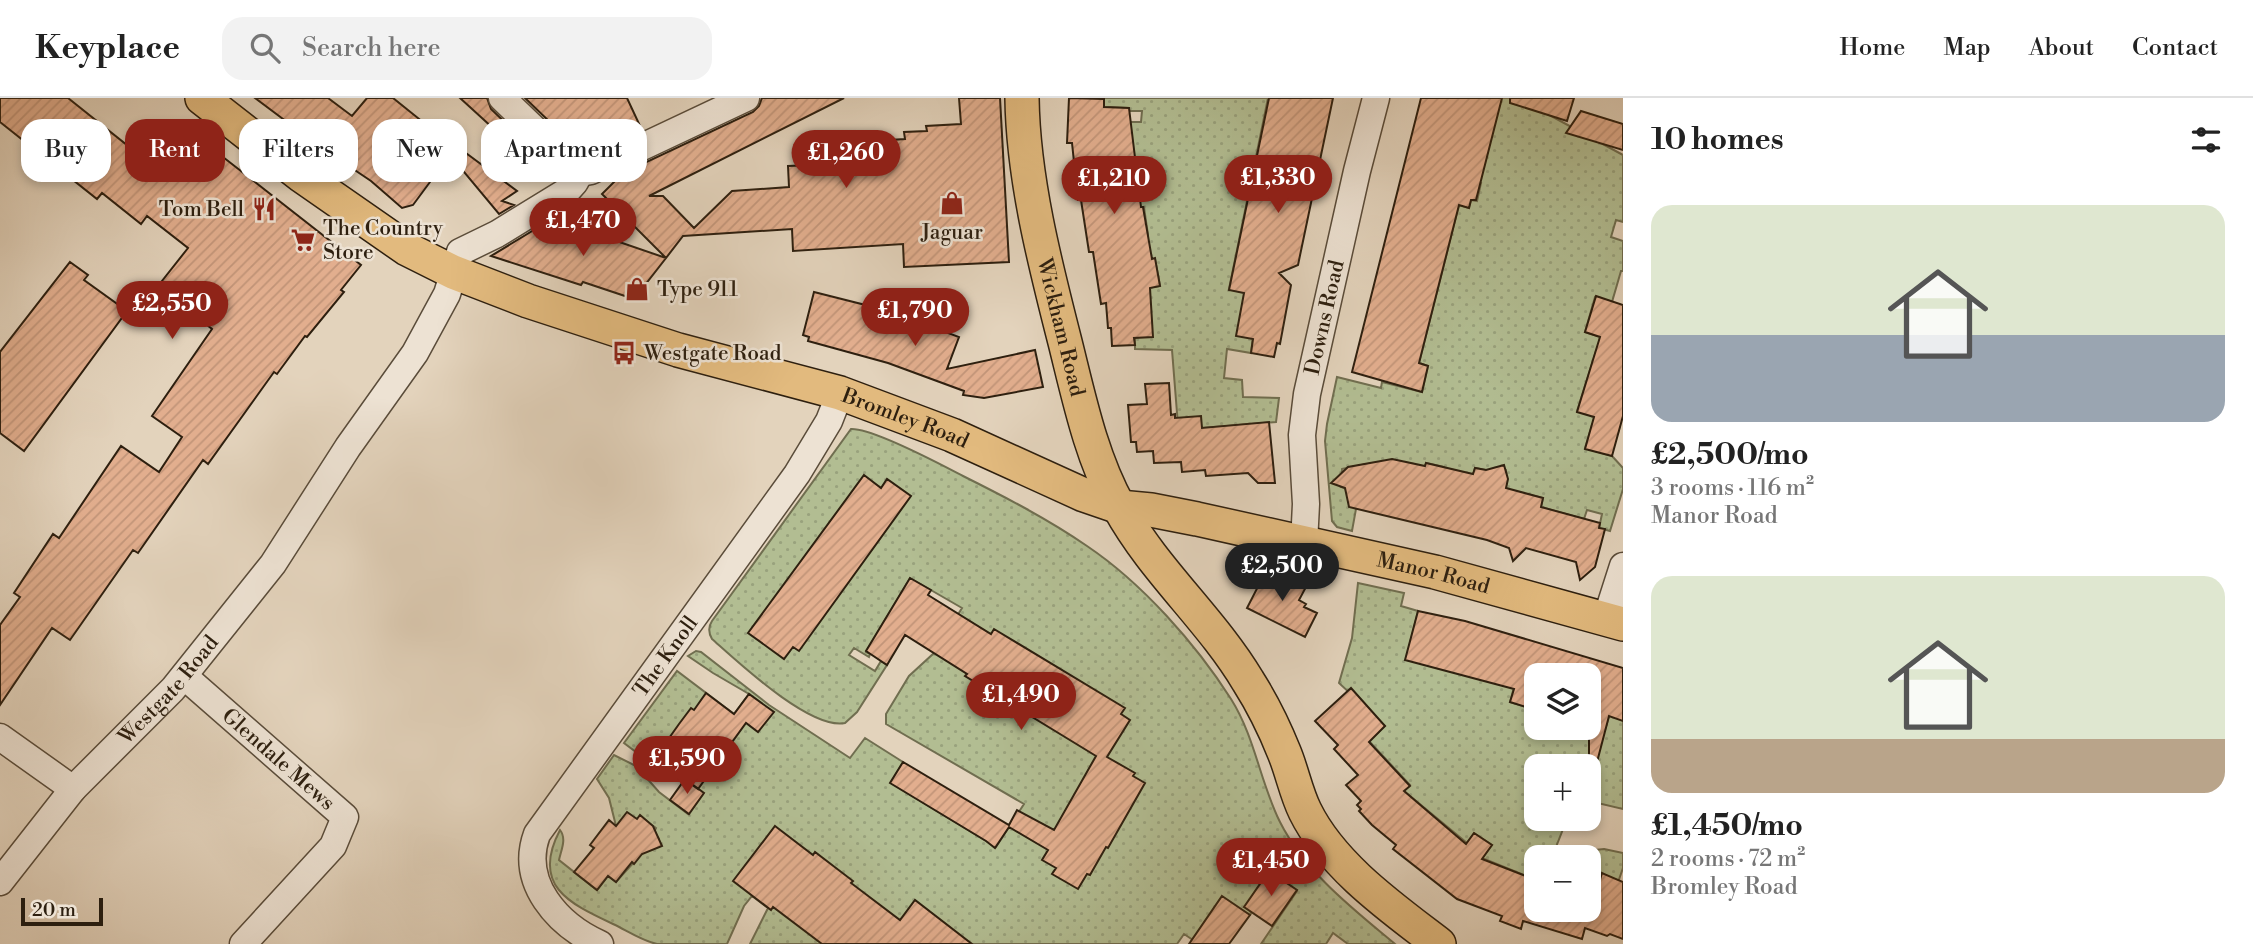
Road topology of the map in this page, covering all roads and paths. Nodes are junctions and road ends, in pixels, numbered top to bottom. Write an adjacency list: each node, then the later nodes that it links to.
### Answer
1 (202, 98): 9 (main road, Bromley Road)
2 (502, 98): 6 (street)
3 (746, 98): 7 (street)
4 (1022, 98): 11 (main road, Wickham Road)
5 (1376, 98): 12 (street, Downs Road)
6 (524, 119)
7 (647, 145)
8 (575, 182): 9 (street, Westgate Road)
9 (453, 272): 10 (main road, Bromley Road); 15 (street, Westgate Road)
10 (840, 393): 11 (main road, Bromley Road); 20 (street, The Knoll)
11 (1119, 507): 12 (main road, Manor Road); 21 (main road)
12 (1304, 543): 14 (main road, Manor Road)
13 (1623, 566): 14 (street)
14 (1614, 622)
15 (184, 676): 17 (street, Westgate Road); 19 (street, Glendale Mews)
16 (0, 737): 17 (street)
17 (73, 789): 18 (street, Westgate Road)
18 (0, 882)
19 (243, 944)
20 (600, 944)
21 (1439, 944)

